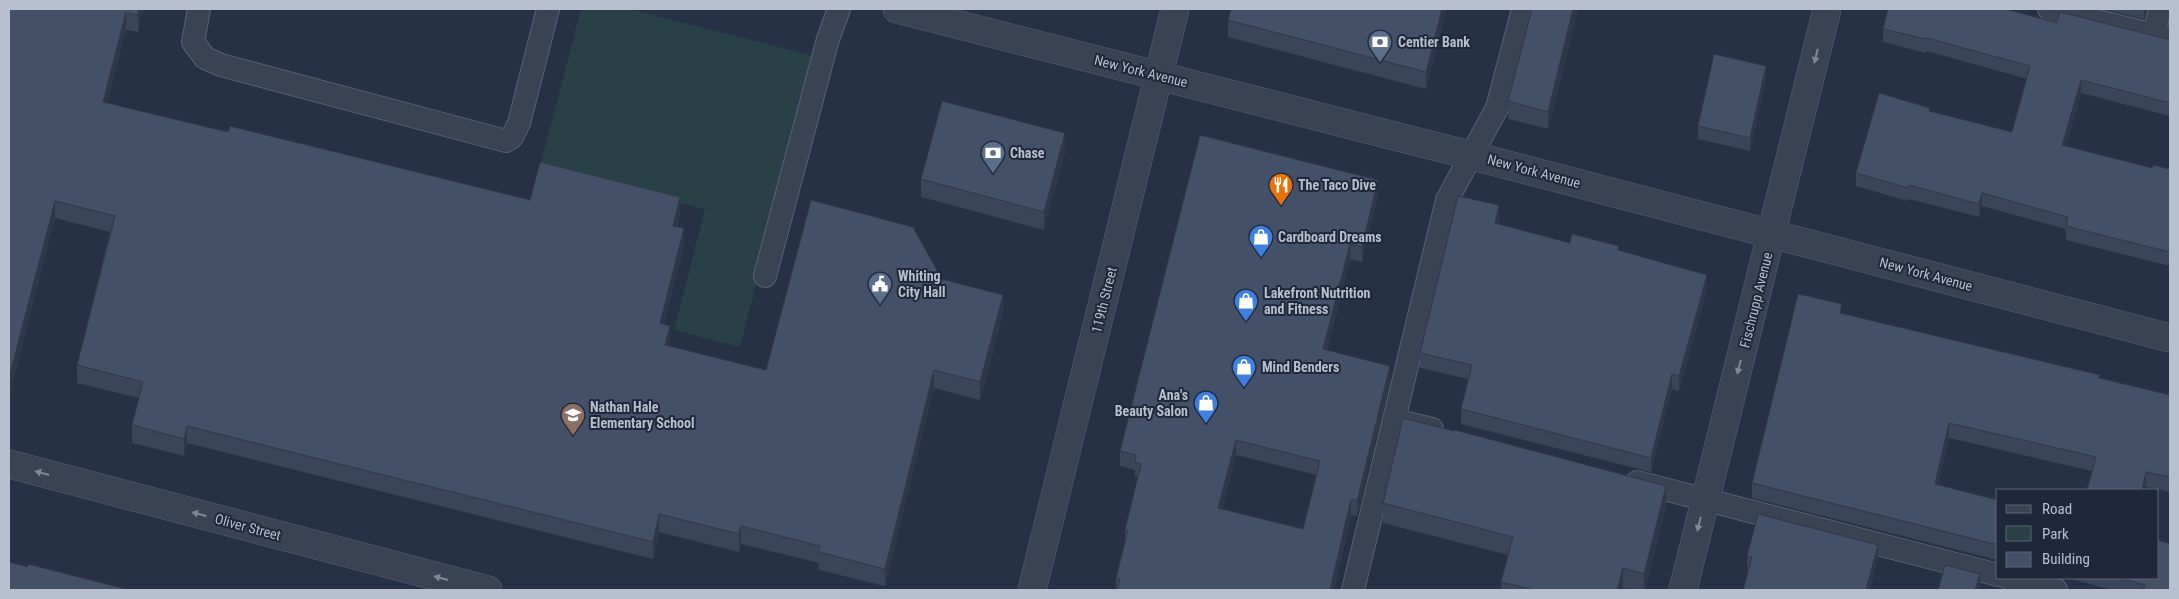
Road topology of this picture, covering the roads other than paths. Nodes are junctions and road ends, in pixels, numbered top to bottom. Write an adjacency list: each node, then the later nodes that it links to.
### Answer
1 (199, 9): 2 (lane)
2 (548, 9)
3 (839, 9): 14 (lane)
4 (896, 9): 11 (street, New York Avenue)
5 (1175, 9): 11 (street, 119th Street)
6 (1523, 9): 12 (lane)
7 (1827, 9): 13 (street, Fischrupp Avenue, one-way to 13)
8 (2049, 9): 10 (lane)
9 (2160, 9): 10 (lane)
10 (2162, 37)
11 (1159, 76): 12 (street, New York Avenue); 24 (street, 119th Street)
12 (1473, 156): 13 (street, New York Avenue); 16 (lane)
13 (1773, 234): 15 (street, New York Avenue); 20 (street, Fischrupp Avenue, one-way to 20)
14 (765, 276)
15 (2170, 338)
16 (1394, 420): 17 (lane); 25 (lane)
17 (1451, 434)
18 (9, 464): 23 (street, Oliver Street, one-way to 18)
19 (1620, 477): 20 (lane)
20 (1706, 499): 21 (lane); 26 (street, Fischrupp Avenue, one-way to 26)
21 (1996, 578)
22 (2008, 581): 27 (lane)
23 (488, 590)
24 (1032, 590)
25 (1353, 590)
26 (1683, 590)
27 (2056, 590)

